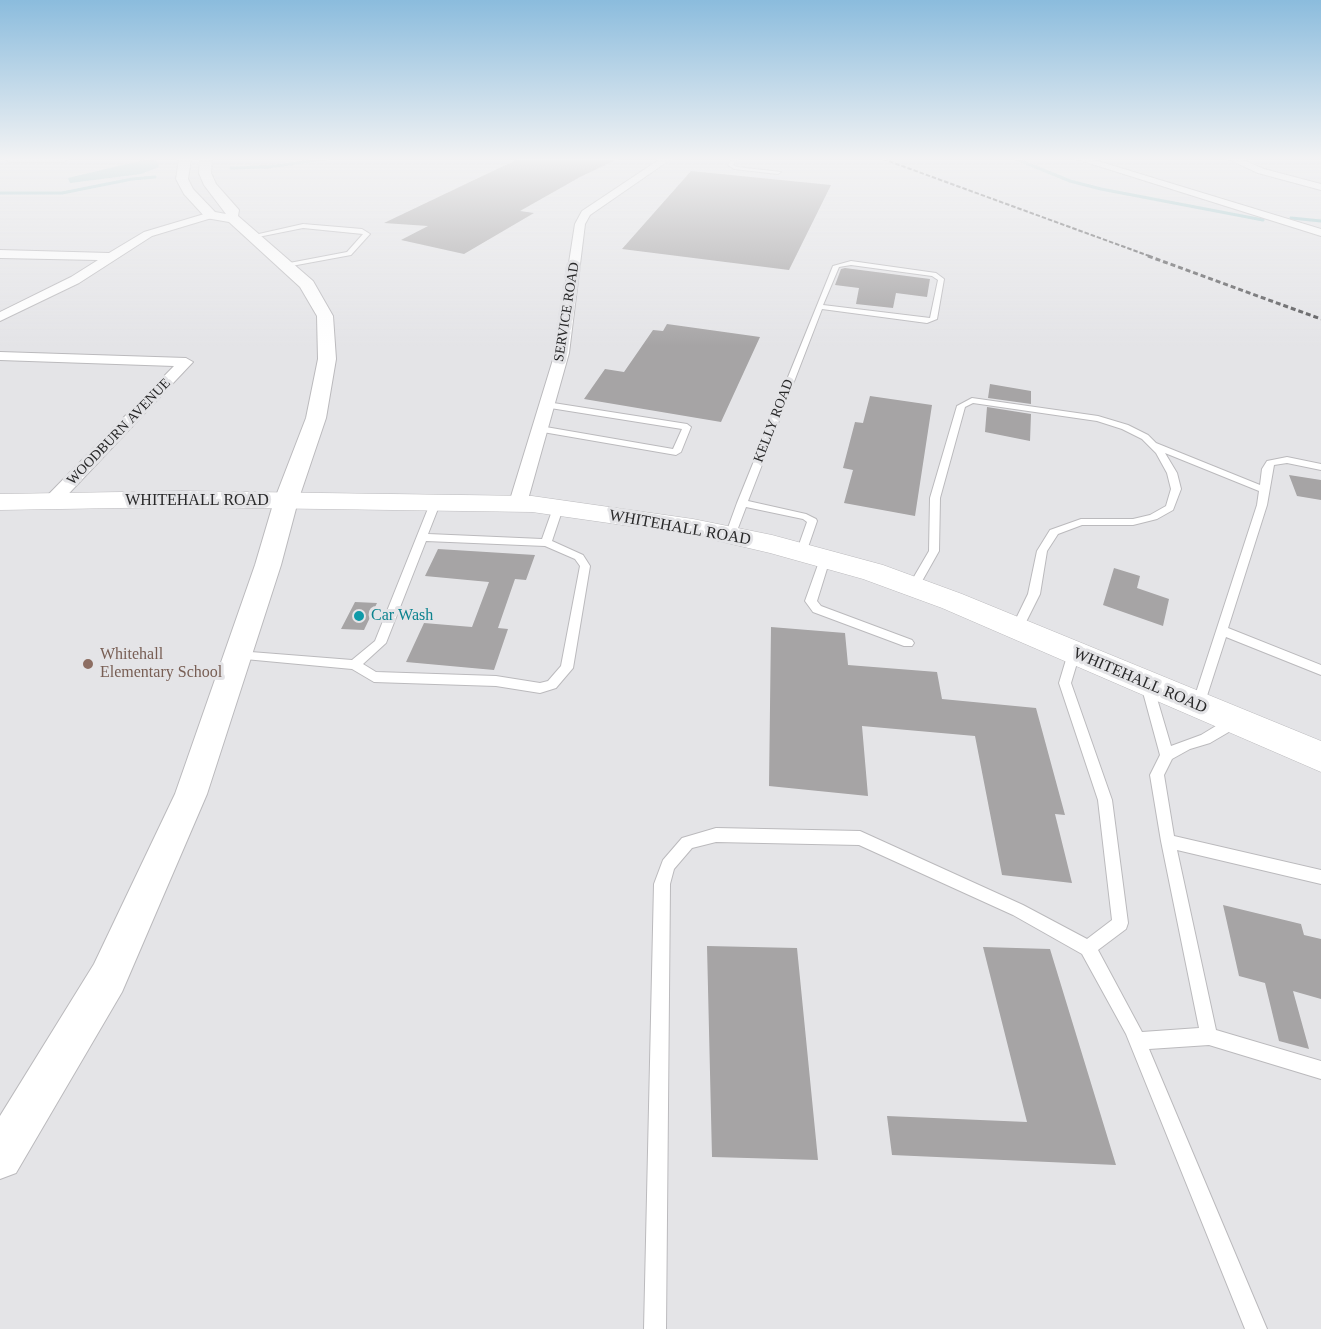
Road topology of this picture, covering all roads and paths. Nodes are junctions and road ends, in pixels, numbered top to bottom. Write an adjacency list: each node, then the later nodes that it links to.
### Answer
1 (191, 221): 8 (street)
2 (235, 221): 6 (street)
3 (582, 221): 13 (street, SERVICE ROAD)
4 (1282, 221): 5 (street)
5 (1321, 233)
6 (254, 236): 9 (street); 9 (lane)
7 (0, 254): 8 (street)
8 (112, 257): 11 (street)
9 (286, 265): 18 (street)
10 (819, 307): 10 (lane, KELLY ROAD); 23 (lane, KELLY ROAD)
11 (0, 317)
12 (0, 356): 21 (street, WOODBURN AVENUE)
13 (547, 405): 14 (street, SERVICE ROAD); 14 (lane)
14 (540, 429): 22 (street, SERVICE ROAD)
15 (1153, 445): 17 (lane); 29 (lane); 30 (lane)
16 (1321, 466): 17 (lane)
17 (1264, 490): 31 (lane)
18 (286, 501): 19 (main road, WHITEHALL ROAD); 21 (main road, WHITEHALL ROAD); 34 (street)
19 (436, 501): 22 (main road, WHITEHALL ROAD); 26 (lane)
20 (0, 502): 21 (main road, WHITEHALL ROAD)
21 (51, 502)
22 (518, 503): 24 (main road, WHITEHALL ROAD)
23 (742, 503): 25 (lane, KELLY ROAD); 28 (lane)
24 (558, 508): 25 (main road, WHITEHALL ROAD); 27 (lane)
25 (730, 536): 28 (main road, WHITEHALL ROAD)
26 (421, 537): 27 (lane); 35 (lane)
27 (546, 543): 35 (lane)
28 (813, 556): 29 (main road, WHITEHALL ROAD); 32 (lane)
29 (913, 587): 30 (main road, WHITEHALL ROAD)
30 (1017, 629): 33 (main road, WHITEHALL ROAD)
31 (1221, 630): 36 (lane); 38 (lane)
32 (908, 643)
33 (1074, 653): 37 (main road, WHITEHALL ROAD); 44 (lane)
34 (238, 655): 35 (lane); 48 (street)
35 (354, 665)
36 (1321, 670)
37 (1146, 683): 38 (main road, WHITEHALL ROAD); 40 (lane)
38 (1198, 705): 39 (main road, WHITEHALL ROAD)
39 (1235, 721): 40 (lane); 41 (main road, WHITEHALL ROAD)
40 (1167, 755): 42 (lane)
41 (1321, 757)
42 (1168, 841): 43 (lane); 45 (lane)
43 (1321, 878)
44 (1088, 948): 46 (lane); 49 (lane)
45 (1209, 1036): 46 (lane); 47 (lane)
46 (1137, 1041): 50 (lane)
47 (1321, 1070)
48 (0, 1157)
49 (655, 1329)
50 (1256, 1329)

